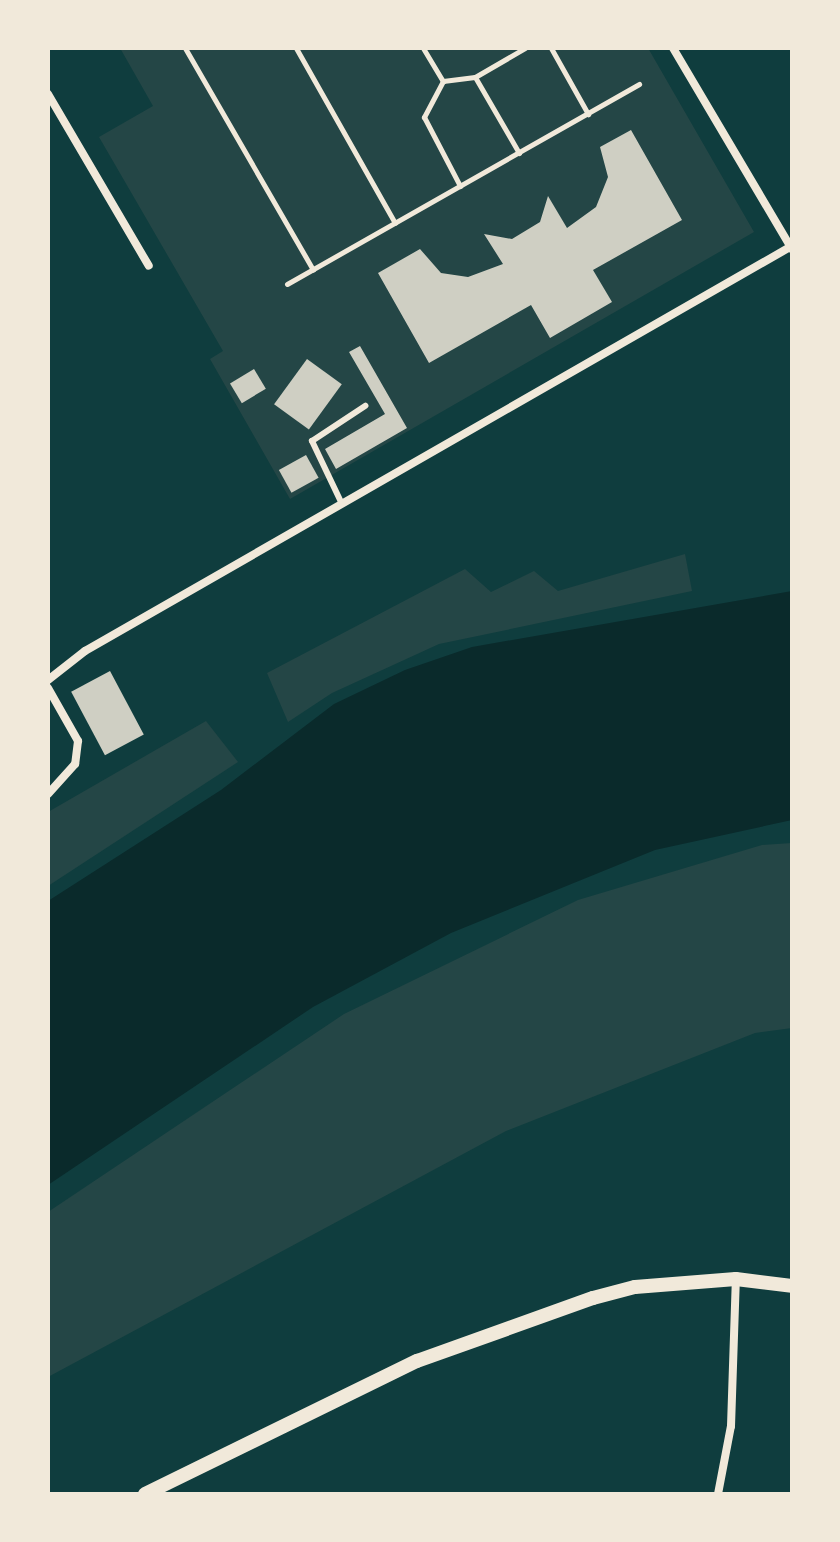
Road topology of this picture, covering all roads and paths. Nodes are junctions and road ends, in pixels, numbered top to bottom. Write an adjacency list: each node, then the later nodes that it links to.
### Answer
1 (185, 48): 17 (path)
2 (296, 48): 14 (path)
3 (423, 48): 8 (path)
4 (525, 48): 7 (path)
5 (551, 48): 11 (path)
6 (673, 48): 15 (street)
7 (475, 77): 8 (path); 12 (path)
8 (443, 81): 13 (path)
9 (639, 84): 11 (path)
10 (48, 94): 16 (street)
11 (588, 114): 12 (path)
12 (519, 153): 13 (path)
13 (460, 186): 14 (path)
14 (395, 223): 17 (path)
15 (791, 247): 20 (street)
16 (149, 266)
17 (313, 270): 18 (path)
18 (287, 284)
19 (365, 406): 20 (lane)
20 (342, 504): 21 (street)
21 (48, 680)
22 (48, 688): 23 (street)
23 (48, 794)
24 (736, 1279): 25 (street); 26 (street); 27 (street)
25 (792, 1286)
26 (145, 1494)
27 (718, 1494)

